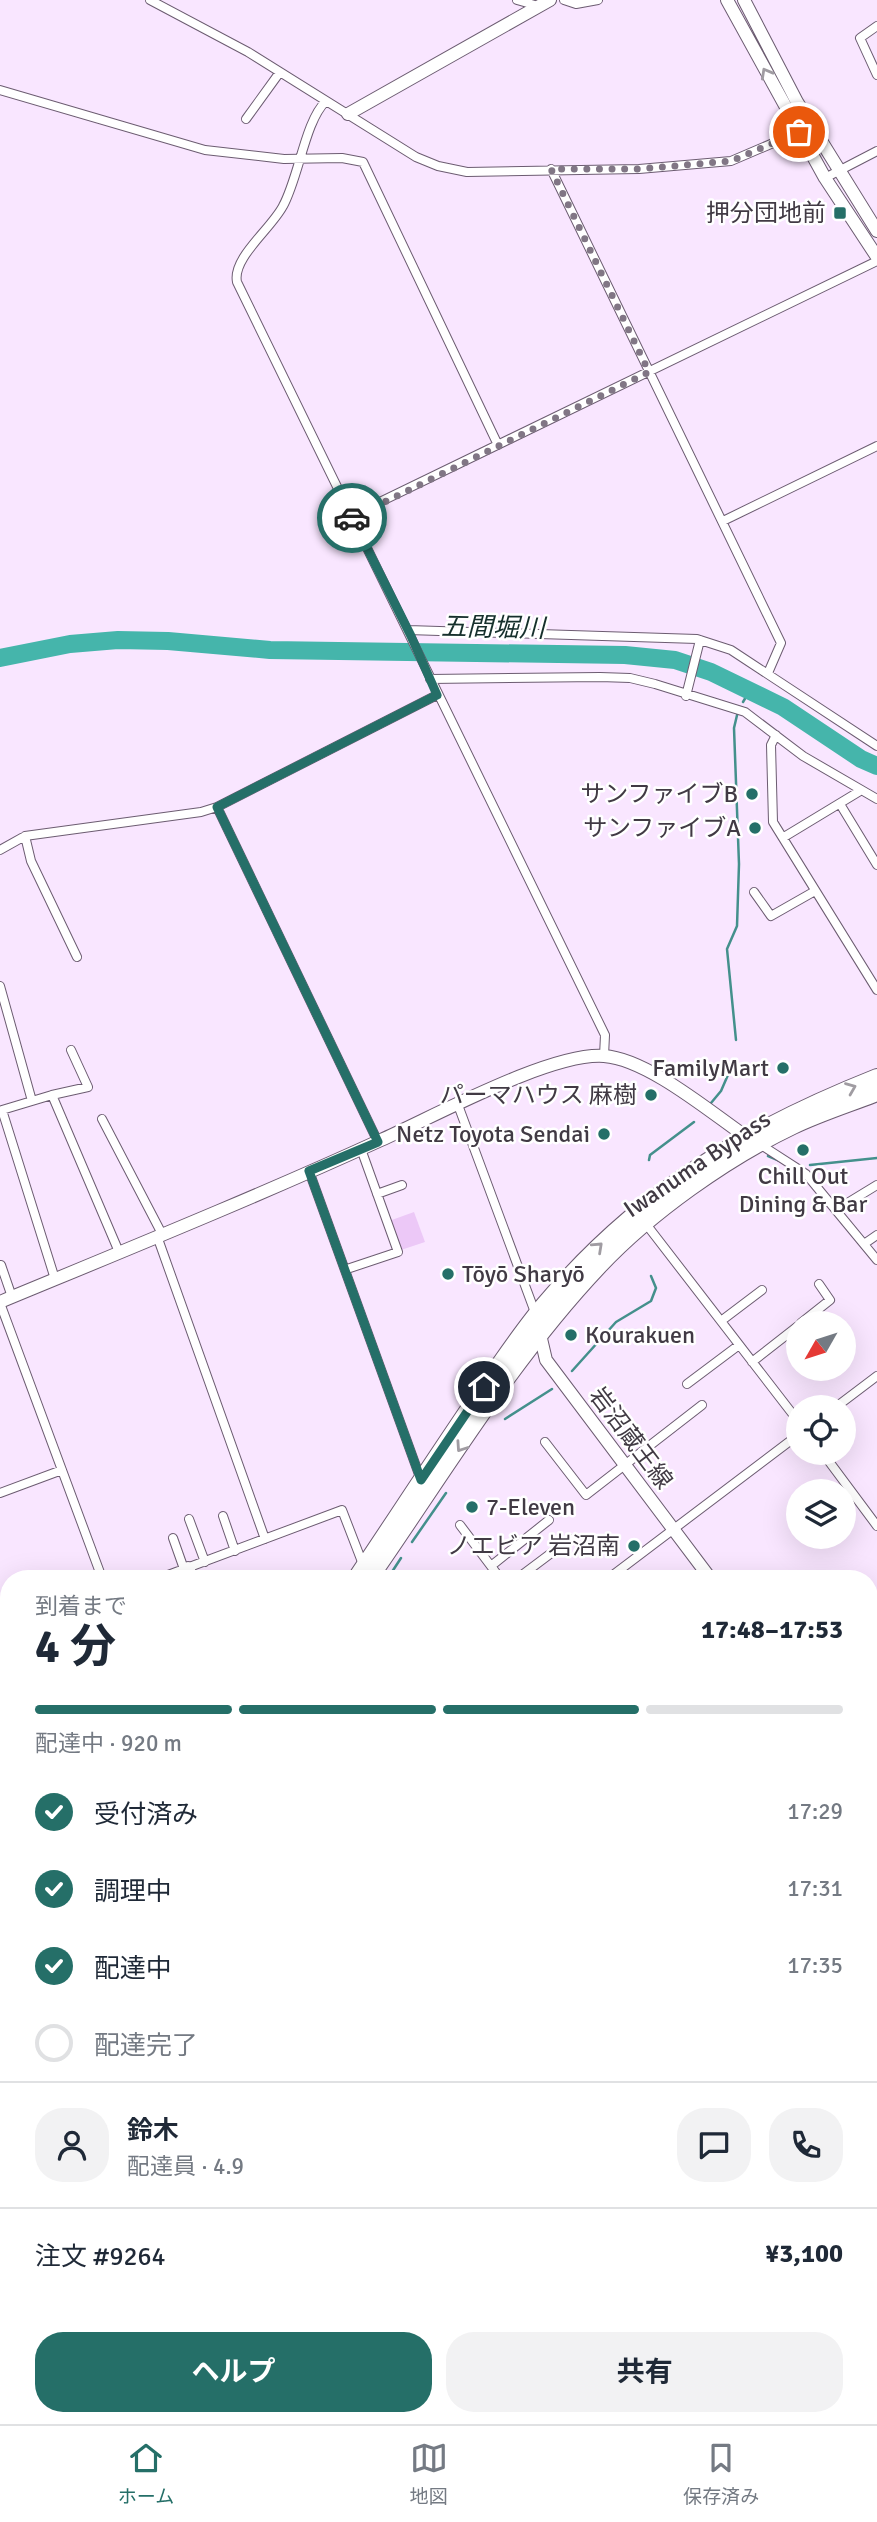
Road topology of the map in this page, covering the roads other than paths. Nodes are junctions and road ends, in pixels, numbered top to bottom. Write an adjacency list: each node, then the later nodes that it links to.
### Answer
1 (150, 0): 9 (street)
2 (517, 0): 7 (street)
3 (564, 0): 4 (street)
4 (598, 0)
5 (727, 0): 15 (street, one-way to 5)
6 (744, 0): 19 (street)
7 (544, 3): 13 (street)
8 (877, 26): 10 (street)
9 (280, 72): 12 (street); 14 (street)
10 (877, 75)
11 (0, 90): 17 (street)
12 (326, 102): 13 (street); 17 (street)
13 (348, 114): 18 (street)
14 (246, 119)
15 (799, 132): 18 (street); 20 (street)
16 (877, 151): 19 (street)
17 (302, 159): 24 (street); 26 (street)
18 (551, 169): 23 (street)
19 (838, 172): 20 (street); 21 (street)
20 (825, 178): 22 (street)
21 (877, 231)
22 (877, 259): 23 (street)
23 (649, 372): 24 (street); 27 (street)
24 (498, 445): 26 (street)
25 (877, 446): 27 (street)
26 (351, 516): 28 (street)
27 (723, 521): 30 (street)
28 (410, 633): 29 (street); 31 (street)
29 (700, 642): 30 (street); 32 (street)
30 (768, 673): 35 (street)
31 (429, 677): 32 (street); 33 (street)
32 (687, 692): 34 (street)
33 (437, 695): 39 (street); 50 (street)
34 (776, 735): 36 (street); 41 (street)
35 (877, 746)
36 (860, 791): 37 (street); 38 (street)
37 (877, 799)
38 (840, 804): 41 (street); 43 (street)
39 (217, 807): 40 (street); 58 (street)
40 (25, 836): 42 (street); 46 (street)
41 (784, 838): 44 (street)
42 (0, 850)
43 (877, 865)
44 (815, 891): 45 (street); 48 (street)
45 (754, 892)
46 (77, 957)
47 (0, 986): 54 (street)
48 (877, 990)
49 (71, 1050): 53 (street)
50 (604, 1056): 55 (street); 57 (street)
51 (877, 1077): 57 (highway, Iwanuma Bypass, one-way to 51)
52 (877, 1093): 59 (highway, Iwanuma Bypass)
53 (52, 1095): 54 (street); 70 (street)
54 (32, 1101): 74 (street)
55 (458, 1105): 58 (street); 79 (street)
56 (102, 1119): 67 (street)
57 (745, 1136): 59 (street); 79 (highway, Iwanuma Bypass, one-way to 57)
58 (378, 1142): 60 (street)
59 (761, 1144): 65 (street); 66 (highway, Iwanuma Bypass)
60 (361, 1149): 61 (street); 64 (street)
61 (309, 1171): 67 (street); 73 (street)
62 (402, 1185): 64 (street)
63 (877, 1185): 65 (street)
64 (377, 1194): 73 (street)
65 (836, 1210): 69 (street)
66 (646, 1224): 80 (street); 81 (highway, Iwanuma Bypass)
67 (159, 1235): 70 (street); 104 (street)
68 (877, 1236): 69 (street)
69 (864, 1244): 71 (street)
70 (119, 1252): 74 (street)
71 (877, 1260)
72 (1, 1265): 77 (street)
73 (346, 1269): 95 (street)
74 (55, 1279): 77 (street)
75 (819, 1284): 78 (street)
76 (762, 1290): 80 (street)
77 (4, 1301): 94 (street)
78 (817, 1311)
79 (536, 1315): 81 (street, 岩沼蔵王線); 95 (highway, Iwanuma Bypass)
80 (721, 1321): 83 (street)
81 (539, 1335): 92 (street, 岩沼蔵王線); 114 (highway, Iwanuma Bypass, one-way to 114)
82 (786, 1335): 84 (street)
83 (739, 1345): 84 (street); 86 (street)
84 (752, 1362): 89 (street)
85 (877, 1376): 87 (street)
86 (687, 1384)
87 (851, 1395)
88 (702, 1405): 92 (street)
89 (786, 1406)
90 (545, 1442): 92 (street)
91 (786, 1444): 102 (street)
92 (625, 1465): 102 (street, 岩沼蔵王線)
93 (832, 1465): 101 (street)
94 (62, 1470): 96 (street); 109 (street)
95 (421, 1480): 113 (highway, Iwanuma Bypass)
96 (0, 1493)
97 (222, 1516): 106 (street)
98 (189, 1519): 107 (street)
99 (550, 1520): 108 (street)
100 (460, 1525): 108 (street)
101 (877, 1526)
102 (673, 1529): 117 (street); 118 (street, 岩沼蔵王線)
103 (173, 1538): 110 (street)
104 (265, 1539): 106 (street); 112 (street)
105 (570, 1539): 116 (street)
106 (235, 1550): 107 (street)
107 (205, 1562): 111 (street)
108 (491, 1566): 115 (street)
109 (99, 1570)
110 (187, 1570)
111 (191, 1570)
112 (361, 1570)
113 (366, 1570)
114 (367, 1570)
115 (494, 1570)
116 (529, 1570)
117 (619, 1570)
118 (704, 1570)

